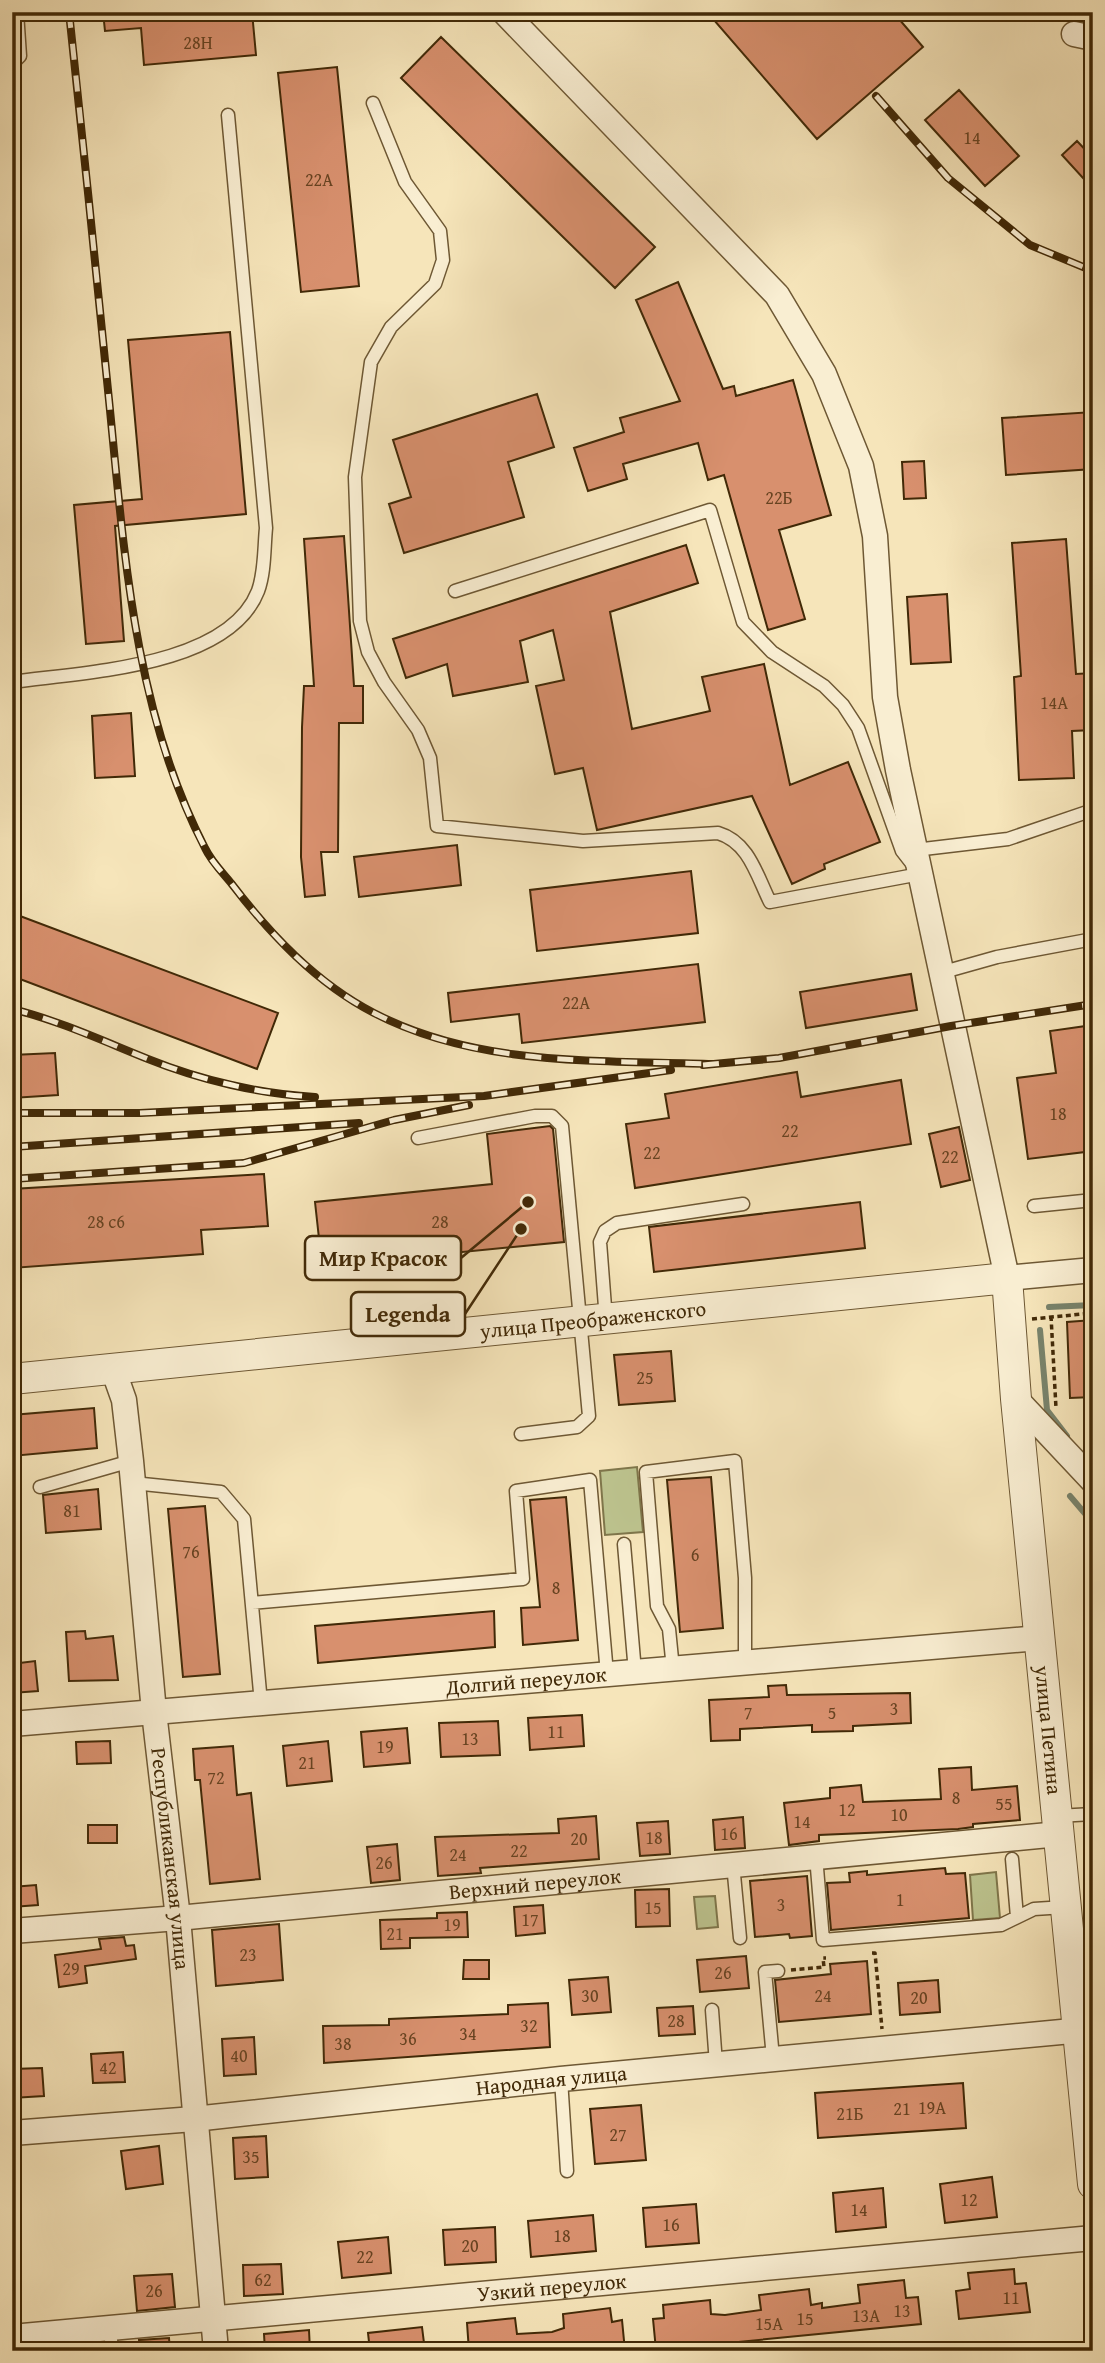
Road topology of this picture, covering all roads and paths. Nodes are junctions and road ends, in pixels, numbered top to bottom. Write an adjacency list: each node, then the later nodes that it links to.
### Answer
1 (17, 12): 3 (lane)
2 (504, 12): 9 (street)
3 (12, 64)
4 (373, 103): 9 (lane)
5 (228, 115): 7 (lane)
6 (455, 591): 9 (lane)
7 (12, 682)
8 (1093, 810): 9 (lane)
9 (917, 862): 11 (street)
10 (1093, 939): 11 (lane)
11 (940, 973): 17 (street)
12 (418, 1138): 19 (lane)
13 (1093, 1200): 15 (lane)
14 (743, 1204): 19 (lane)
15 (1034, 1206)
16 (1093, 1269): 17 (street, улица Преображенского)
17 (1007, 1278): 19 (street, улица Преображенского); 22 (street, улица Петина)
18 (1093, 1313): 23 (path)
19 (593, 1322): 20 (street, улица Преображенского); 24 (lane)
20 (113, 1369): 21 (street, улица Преображенского); 25 (street, Республиканская улица)
21 (12, 1379)
22 (1016, 1399): 26 (street); 30 (street, улица Петина)
23 (1056, 1412)
24 (521, 1434)
25 (132, 1472): 27 (lane); 29 (lane); 36 (street, Республиканская улица)
26 (1093, 1481)
27 (40, 1487)
28 (624, 1544): 33 (lane)
29 (252, 1603): 34 (lane); 35 (lane)
30 (1039, 1638): 31 (street, Долгий переулок); 39 (street, улица Петина)
31 (745, 1663): 32 (street, Долгий переулок); 32 (lane)
32 (673, 1669): 33 (street, Долгий переулок)
33 (635, 1672): 34 (street, Долгий переулок)
34 (607, 1674): 35 (street, Долгий переулок)
35 (261, 1703): 36 (street, Долгий переулок)
36 (154, 1712): 37 (street, Долгий переулок); 45 (street, Республиканская улица)
37 (12, 1724)
38 (1093, 1814): 39 (lane)
39 (1058, 1825): 40 (street, Верхний переулок); 43 (street, улица Петина)
40 (816, 1856): 42 (street, Верхний переулок); 44 (lane)
41 (1012, 1859): 44 (lane)
42 (733, 1864): 45 (street, Верхний переулок); 47 (lane)
43 (1065, 1907): 44 (lane); 52 (street, улица Петина)
44 (1017, 1917)
45 (178, 1918): 46 (street, Верхний переулок); 57 (street, Республиканская улица)
46 (12, 1931)
47 (740, 1938)
48 (862, 1954): 53 (path)
49 (836, 1957): 50 (path)
50 (778, 1971): 54 (lane)
51 (712, 2010): 55 (lane)
52 (1085, 2030): 53 (street, Народная улица); 60 (street, улица Петина)
53 (883, 2049): 54 (street, Народная улица)
54 (773, 2058): 55 (street, Народная улица)
55 (716, 2064): 56 (street, Народная улица)
56 (561, 2079): 57 (street, Народная улица); 59 (lane)
57 (194, 2119): 58 (street, Народная улица); 62 (street, Республиканская улица)
58 (12, 2133)
59 (567, 2171)
60 (1093, 2184)
61 (1093, 2238): 62 (street, Узкий переулок)
62 (212, 2318): 63 (street, Узкий переулок); 65 (street, Республиканская улица)
63 (111, 2339): 64 (street, Узкий переулок)
64 (19, 2342)
65 (216, 2351)

